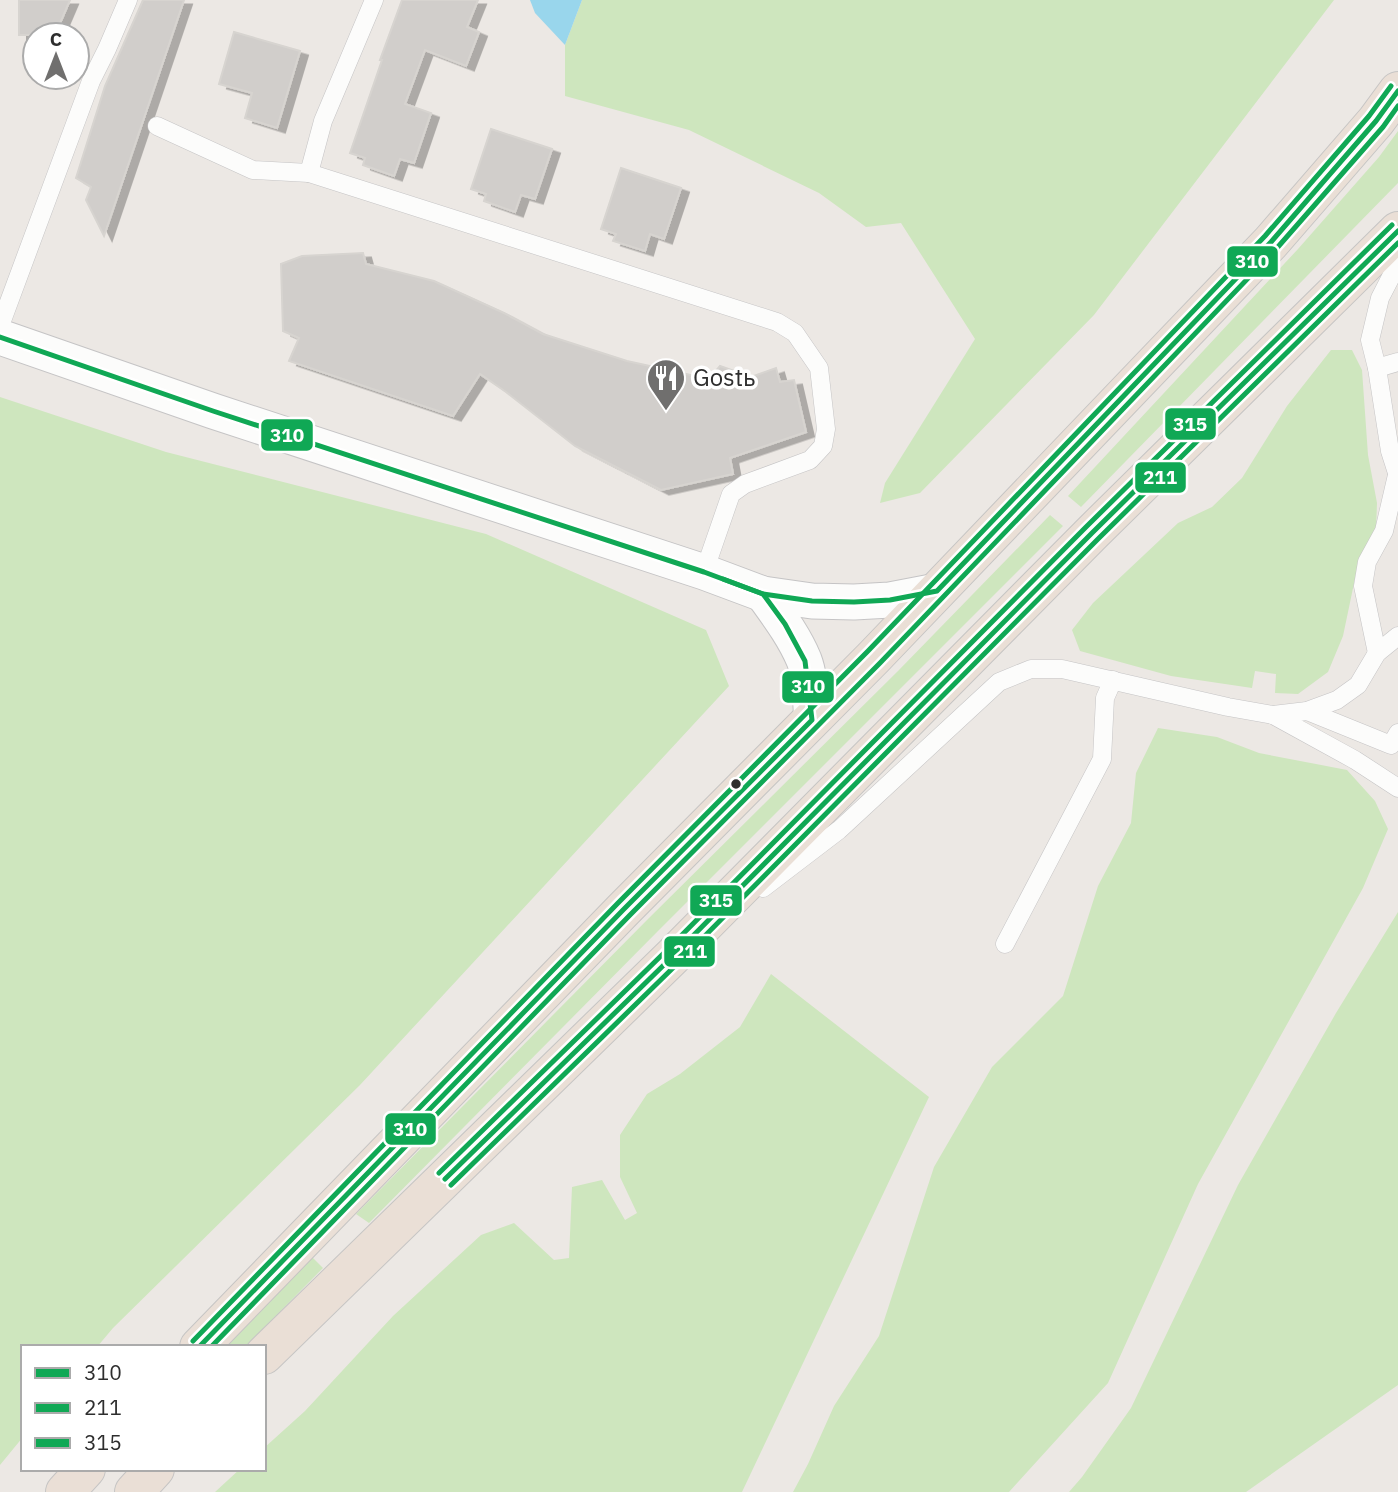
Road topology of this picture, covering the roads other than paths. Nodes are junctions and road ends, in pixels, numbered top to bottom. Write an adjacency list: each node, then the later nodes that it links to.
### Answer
1 (128, 0): 8 (lane)
2 (374, 0): 5 (lane)
3 (1398, 91): 14 (highway)
4 (157, 126): 5 (lane)
5 (309, 173): 13 (lane)
6 (1398, 231): 25 (highway)
7 (1398, 263): 11 (lane)
8 (0, 326)
9 (0, 337): 13 (street)
10 (1398, 362): 11 (lane)
11 (1377, 368): 12 (lane)
12 (1398, 475): 17 (lane)
13 (704, 572): 15 (street)
14 (937, 590): 15 (street); 21 (highway)
15 (763, 594): 21 (street)
16 (1398, 636): 17 (lane)
17 (1377, 653): 19 (lane)
18 (1113, 680): 20 (lane); 24 (lane); 25 (lane)
19 (1307, 711): 20 (lane); 22 (lane)
20 (1273, 715): 23 (lane)
21 (811, 720): 26 (highway)
22 (1398, 733)
23 (1398, 788)
24 (1005, 944)
25 (673, 956): 27 (highway)
26 (320, 1222): 27 (highway); 28 (highway)
27 (360, 1262): 29 (highway)
28 (201, 1345)
29 (266, 1353)
30 (84, 1471): 32 (highway)
31 (153, 1471): 33 (highway)
32 (65, 1492)
33 (134, 1492)

